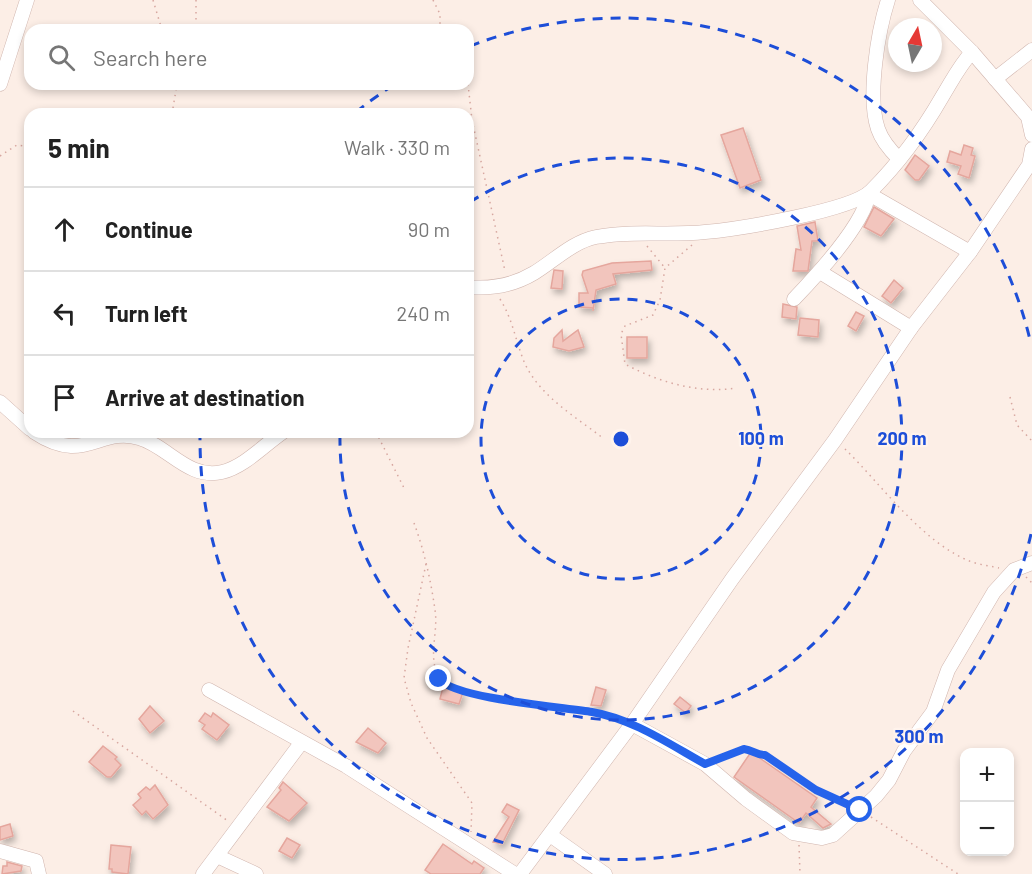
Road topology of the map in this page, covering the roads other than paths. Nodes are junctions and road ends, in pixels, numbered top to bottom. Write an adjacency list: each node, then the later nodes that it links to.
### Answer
1 (27, 0): 7 (street)
2 (888, 0): 10 (street)
3 (920, 0): 5 (street)
4 (1032, 50): 6 (street)
5 (972, 52): 6 (street); 10 (street)
6 (995, 79): 8 (street)
7 (0, 84)
8 (1032, 135)
9 (1032, 149): 12 (street)
10 (899, 159): 11 (street)
11 (869, 194): 12 (street); 13 (street); 14 (street)
12 (970, 252): 16 (street)
13 (820, 272): 15 (street); 16 (street)
14 (474, 287)
15 (794, 299)
16 (911, 328): 25 (street)
17 (0, 402): 18 (street)
18 (24, 424)
19 (45, 438): 20 (street)
20 (109, 438)
21 (140, 438): 22 (street)
22 (275, 438)
23 (1032, 563): 25 (street)
24 (209, 690): 26 (street)
25 (632, 724): 27 (street)
26 (301, 743): 29 (street); 33 (street)
27 (550, 835): 33 (street); 34 (street)
28 (0, 851): 30 (street)
29 (217, 856): 31 (street); 32 (street)
30 (39, 874)
31 (203, 874)
32 (256, 874)
33 (518, 874)
34 (605, 874)

